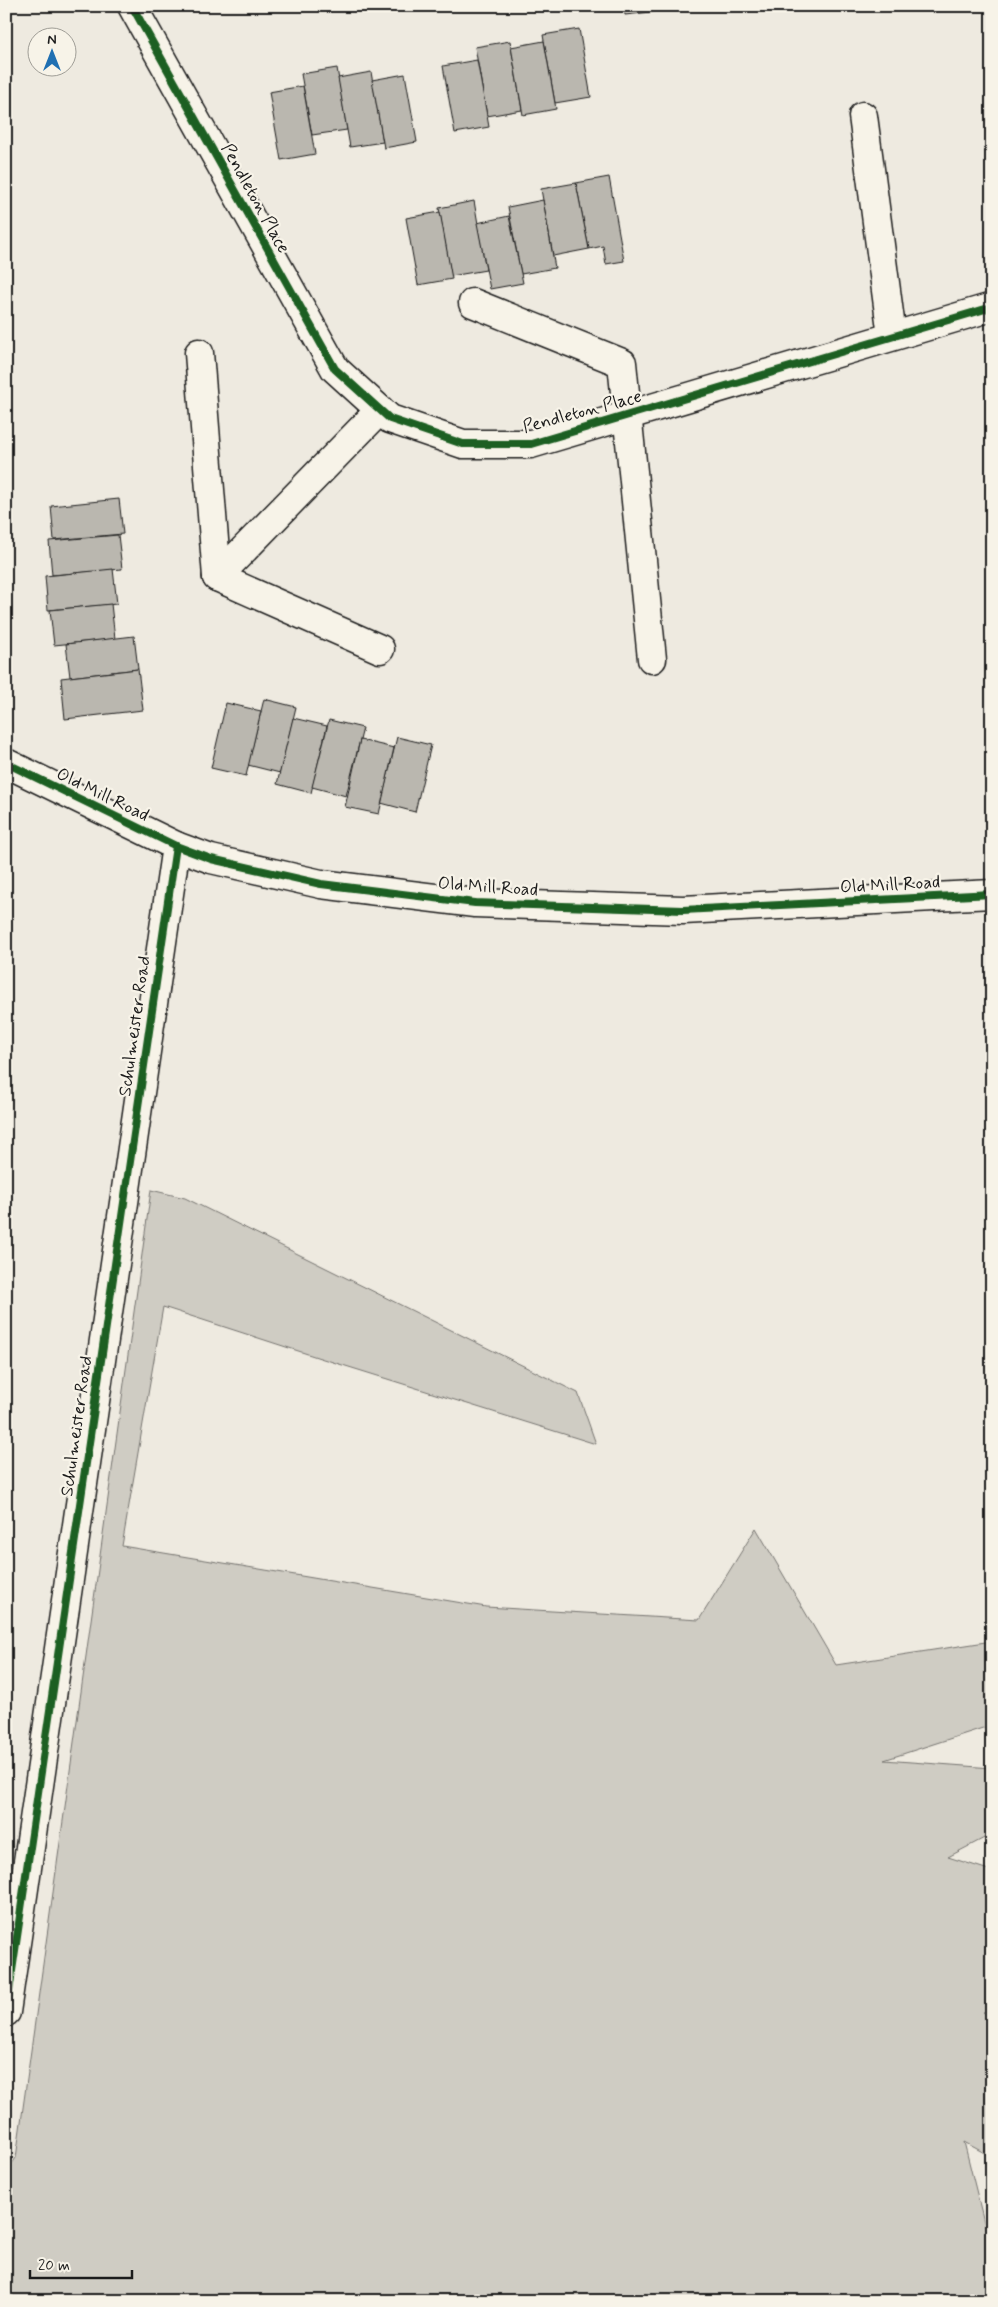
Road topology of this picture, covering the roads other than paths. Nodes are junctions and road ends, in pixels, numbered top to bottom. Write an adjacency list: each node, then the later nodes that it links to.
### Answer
1 (132, 6): 7 (street, Pendleton Place)
2 (863, 116): 5 (street)
3 (473, 303): 8 (street, Pendleton Place)
4 (992, 307): 5 (street, Pendleton Place)
5 (892, 336): 8 (street, Pendleton Place)
6 (199, 353): 9 (street)
7 (380, 410): 8 (street, Pendleton Place); 9 (street)
8 (628, 414): 11 (street, Pendleton Place)
9 (217, 577): 10 (street)
10 (380, 649)
11 (652, 659)
12 (6, 763): 13 (street, Old Mill Road)
13 (176, 846): 14 (street, Old Mill Road); 15 (street, Schulmeister Road)
14 (992, 894)
15 (6, 2012)

